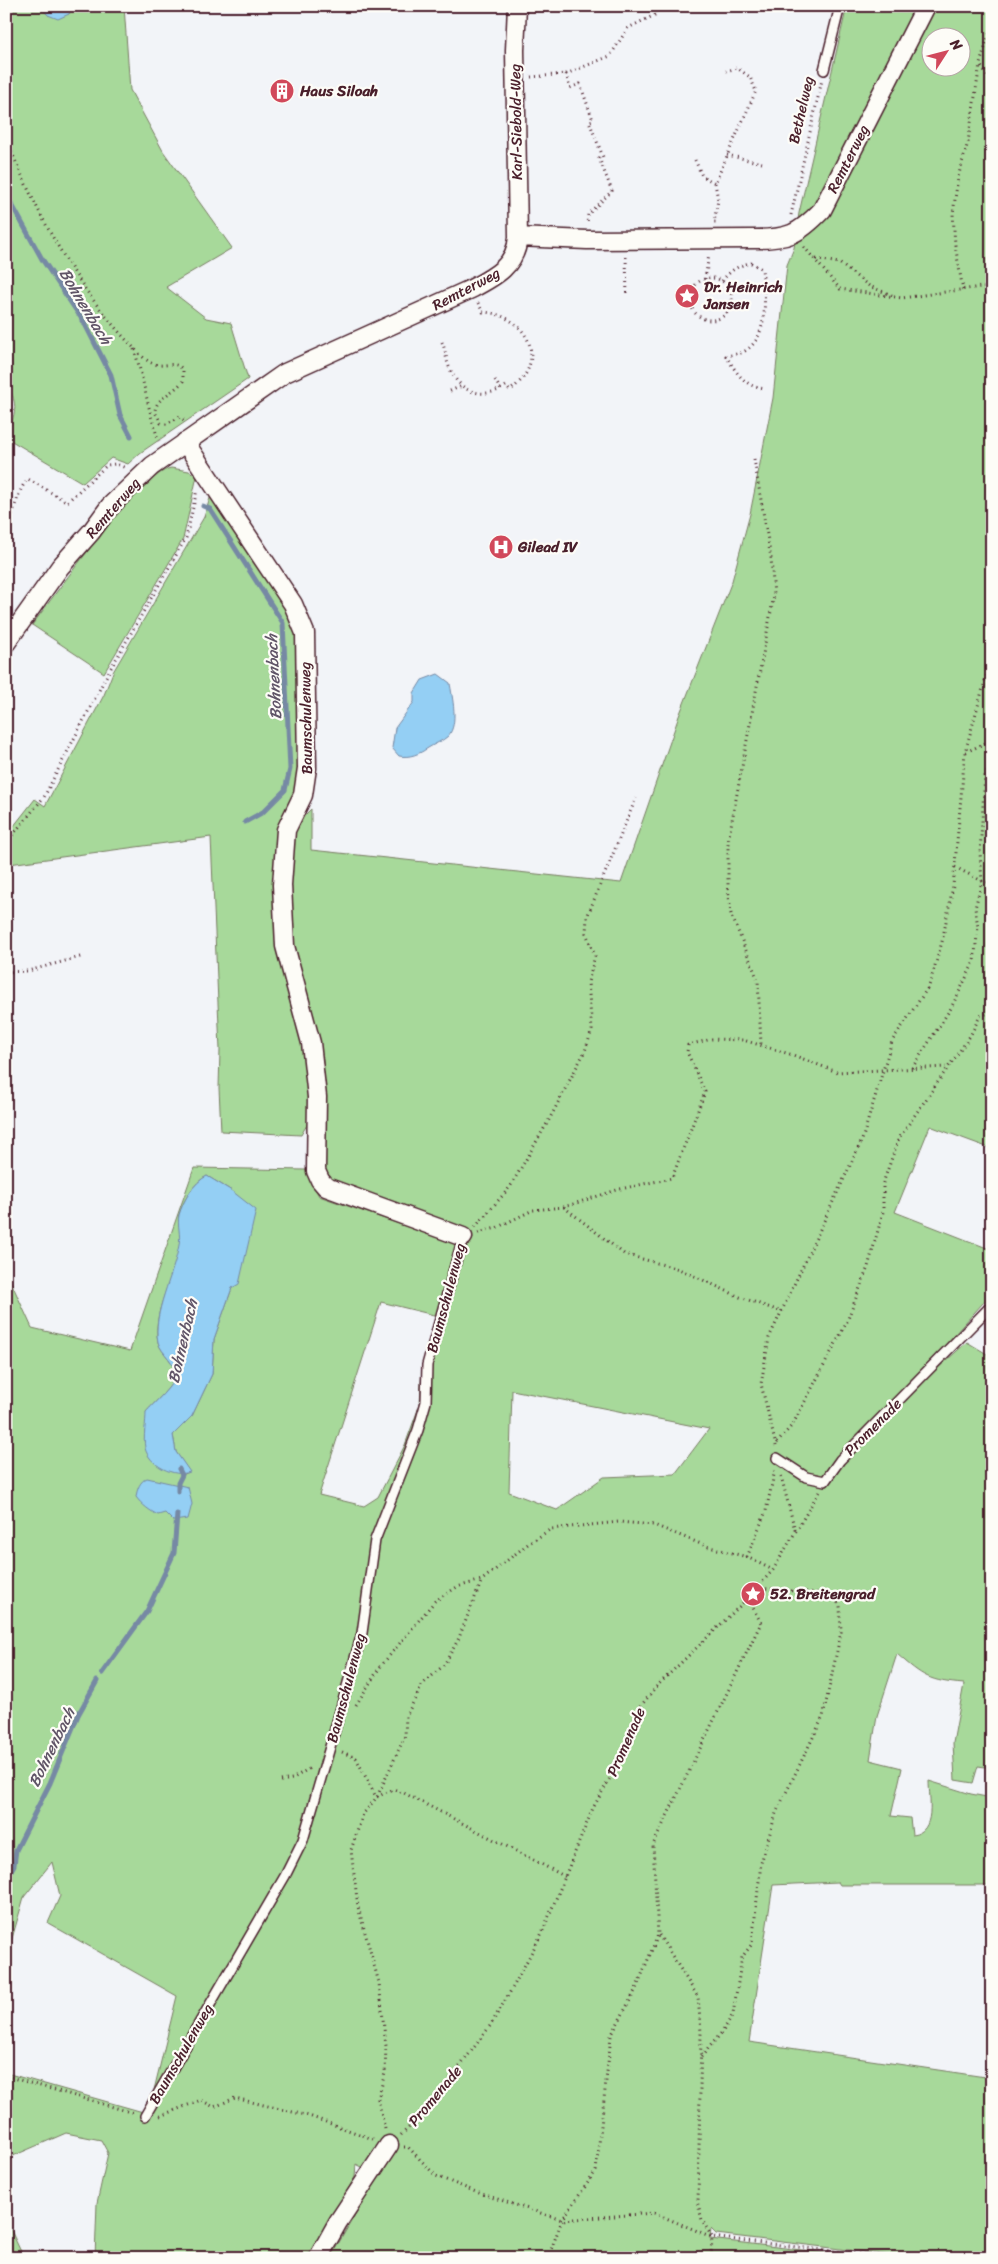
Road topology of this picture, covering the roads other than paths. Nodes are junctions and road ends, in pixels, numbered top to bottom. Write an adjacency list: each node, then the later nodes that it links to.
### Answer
1 (517, 6): 5 (street, Karl-Siebold-Weg)
2 (840, 6): 4 (lane, Bethelweg)
3 (926, 6): 5 (street, Remterweg)
4 (824, 70)
5 (518, 237): 6 (street, Remterweg)
6 (190, 438): 7 (street, Remterweg); 8 (street, Baumschulenweg)
7 (6, 643)
8 (463, 1237): 11 (lane, Baumschulenweg)
9 (992, 1305): 10 (lane, Promenade)
10 (777, 1458)
11 (145, 2116)
12 (389, 2145): 13 (street)
13 (318, 2258)

